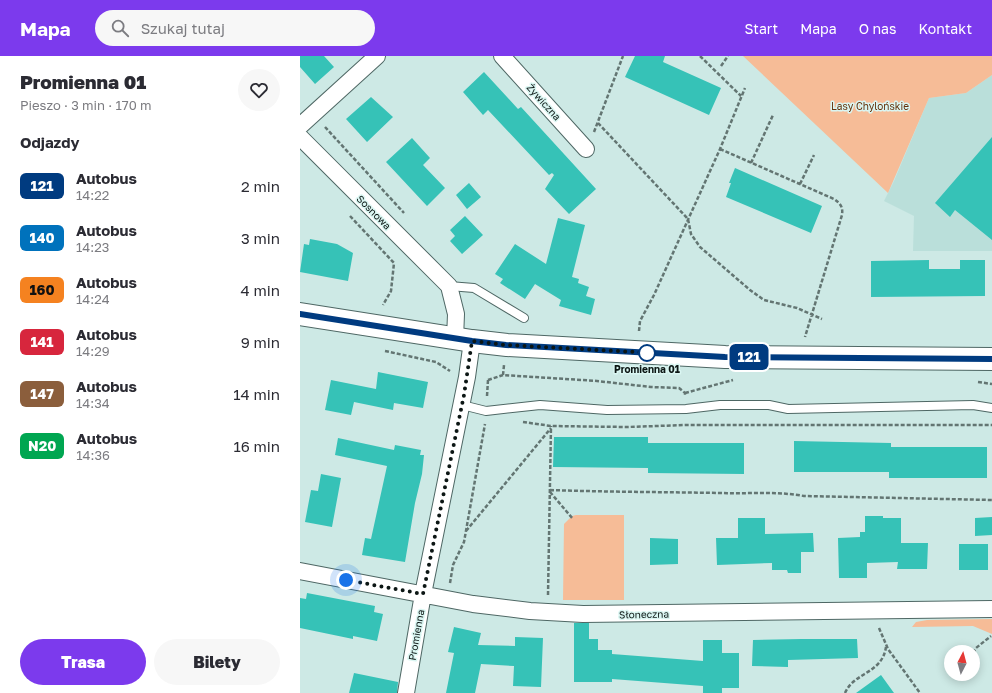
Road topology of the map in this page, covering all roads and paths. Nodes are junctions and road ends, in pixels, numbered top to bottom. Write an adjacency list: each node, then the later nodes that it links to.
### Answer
1 (377, 56): 9 (street)
2 (502, 56): 14 (street, Żywiczna)
3 (623, 56): 11 (path)
4 (700, 56): 8 (path)
5 (728, 56): 6 (path)
6 (721, 66)
7 (745, 88): 8 (path)
8 (742, 96): 15 (path)
9 (313, 115): 12 (street); 20 (path)
10 (773, 115): 17 (path)
11 (598, 124): 14 (path); 21 (path)
12 (300, 126)
13 (300, 137): 22 (street, Sosnowa)
14 (586, 149)
15 (720, 149): 17 (path); 21 (path)
16 (814, 155): 18 (path)
17 (751, 163): 18 (path)
18 (800, 184): 25 (path)
19 (349, 214): 23 (path)
20 (406, 215)
21 (688, 220): 25 (path); 28 (path)
22 (449, 286): 26 (lane); 30 (street)
23 (383, 306)
24 (300, 314): 30 (main road)
25 (811, 315): 27 (path); 29 (path)
26 (524, 318)
27 (822, 319)
28 (639, 331)
29 (805, 337)
30 (464, 340): 31 (main road); 33 (street, Promienna)
31 (992, 359)
32 (446, 369): 33 (path)
33 (467, 377): 34 (path); 35 (street, Promienna)
34 (685, 393)
35 (462, 405): 36 (lane); 45 (street, Promienna)
36 (992, 408)
37 (486, 418): 43 (path)
38 (992, 425): 39 (path)
39 (551, 428): 40 (path); 43 (path)
40 (550, 491): 41 (path); 42 (path); 48 (path)
41 (992, 500)
42 (573, 519)
43 (466, 531): 46 (path)
44 (300, 571): 45 (street, Słoneczna)
45 (423, 594): 46 (street, Słoneczna); 53 (street, Promienna)
46 (448, 599): 48 (street, Słoneczna)
47 (992, 610): 48 (street, Słoneczna)
48 (547, 612)
49 (880, 630): 52 (path)
50 (991, 636): 51 (path)
51 (980, 645)
52 (887, 647): 54 (path); 55 (path)
53 (406, 693)
54 (845, 693)
55 (920, 693)

